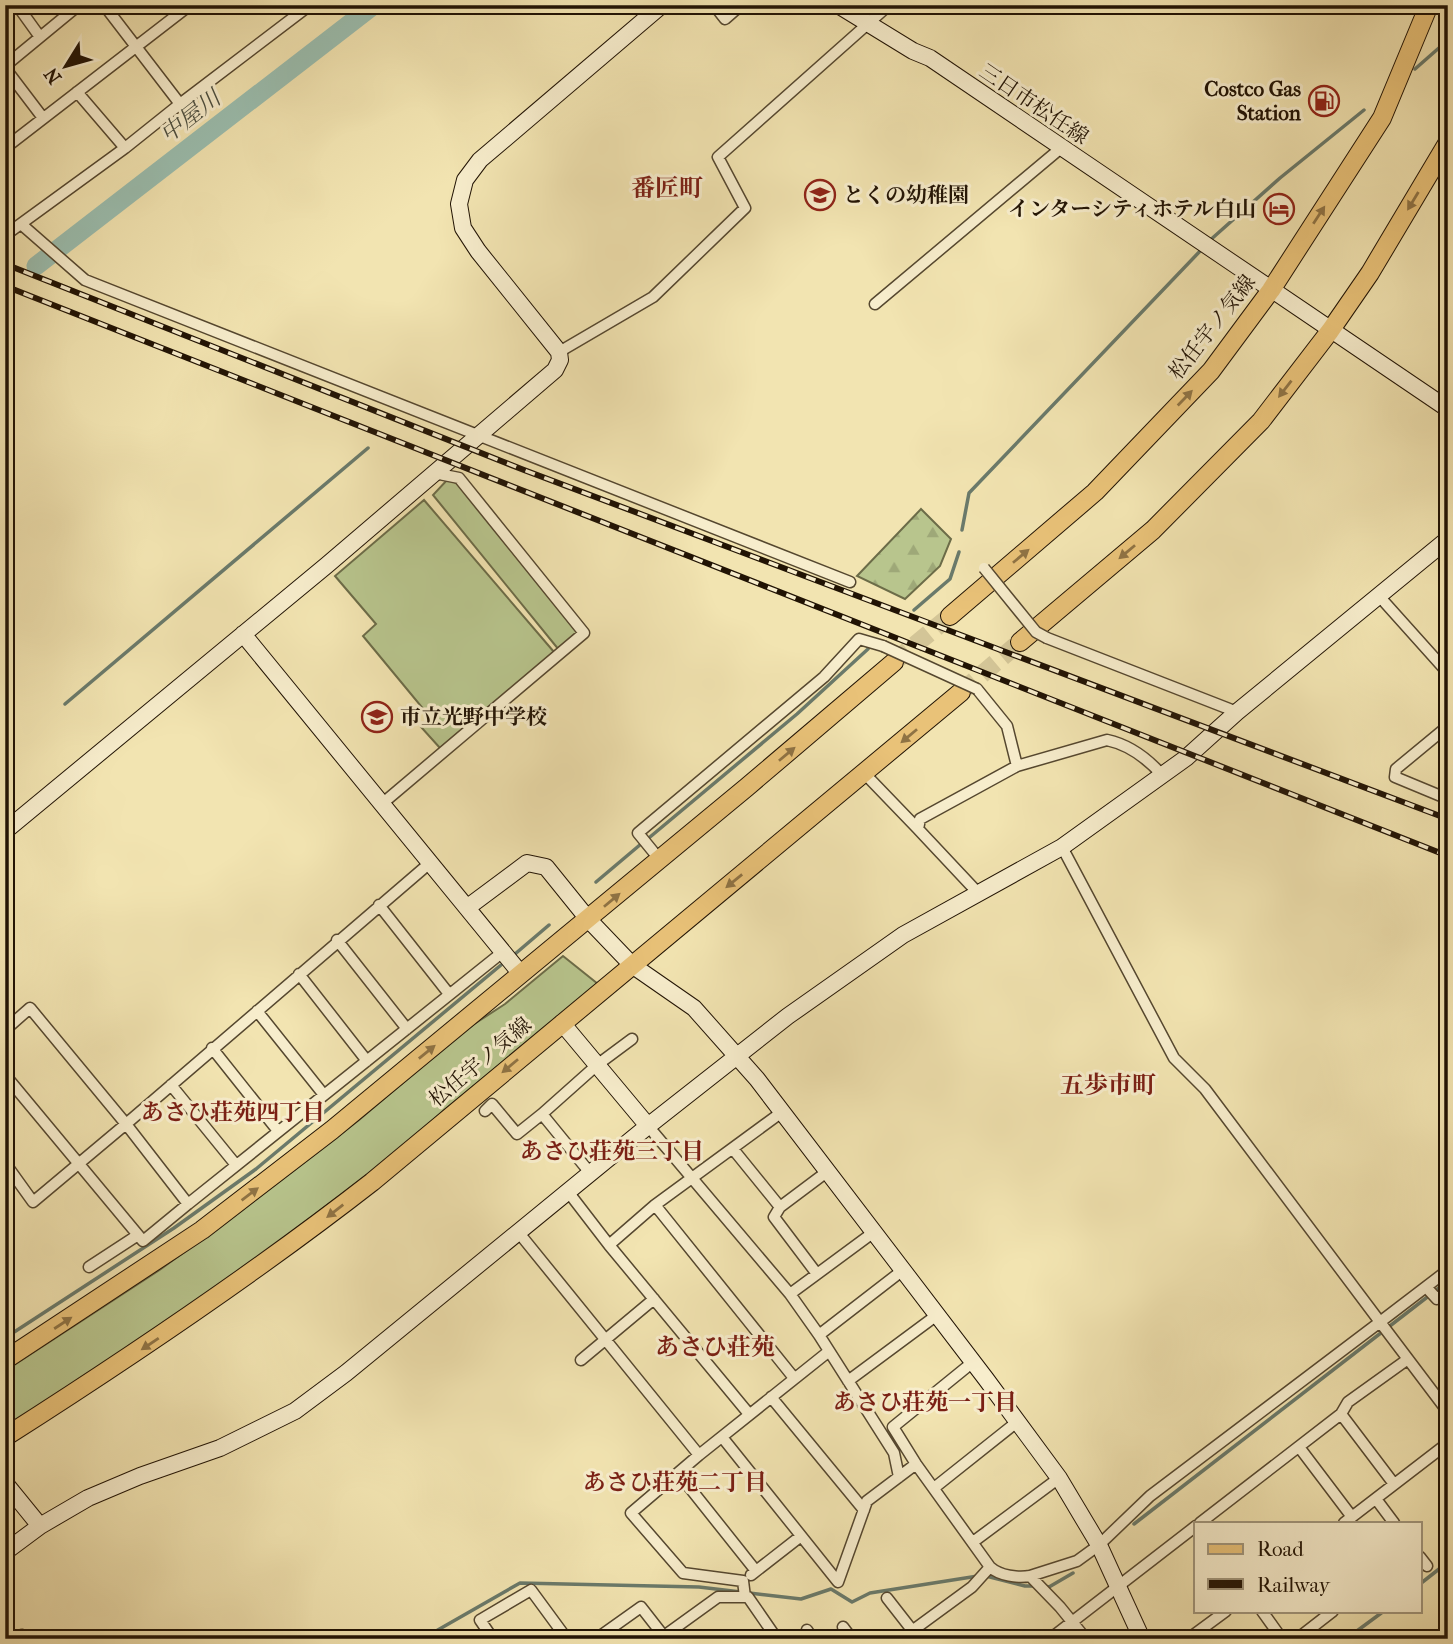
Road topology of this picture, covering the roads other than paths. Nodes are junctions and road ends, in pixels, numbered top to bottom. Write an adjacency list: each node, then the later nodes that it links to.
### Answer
1 (17, 5): 13 (street)
2 (79, 5): 13 (street)
3 (104, 5): 14 (street)
4 (310, 5): 17 (street)
5 (662, 5): 28 (street)
6 (714, 5): 7 (street)
7 (741, 5)
8 (838, 5): 12 (street, 三日市松任線)
9 (889, 5): 12 (street)
10 (1429, 5): 25 (main road, 松任宇ノ気線, one-way to 10)
11 (187, 6): 14 (street)
12 (867, 23): 22 (street, 三日市松任線); 28 (street)
13 (40, 37): 15 (street)
14 (136, 46): 16 (street); 17 (street)
15 (5, 67): 18 (street)
16 (77, 92): 18 (street); 21 (street)
17 (180, 104): 21 (street)
18 (43, 118): 20 (street)
19 (1448, 142): 27 (main road, one-way to 27)
20 (5, 148)
21 (125, 148): 23 (street)
22 (1061, 149): 25 (street, 三日市松任線); 26 (street)
23 (21, 224): 24 (street); 30 (street)
24 (5, 229)
25 (1270, 290): 27 (street, 三日市松任線); 36 (main road, 松任宇ノ気線, one-way to 25)
26 (875, 304)
27 (1330, 331): 29 (street, 三日市松任線); 38 (main road, one-way to 38)
28 (559, 352): 30 (street)
29 (1448, 410)
30 (477, 435): 31 (street); 34 (street)
31 (434, 473): 37 (street); 48 (street)
32 (1448, 539): 35 (street)
33 (984, 568): 42 (street, bridge)
34 (850, 582)
35 (1379, 596): 40 (street); 42 (street)
36 (950, 615)
37 (243, 634): 48 (street); 50 (street)
38 (1020, 642)
39 (894, 662): 52 (main road, 松任宇ノ気線, one-way to 39)
40 (1448, 673)
41 (969, 691): 44 (street); 45 (main road, 松任宇ノ気線, one-way to 45); 52 (street, bridge)
42 (1237, 712): 46 (street)
43 (1448, 726): 47 (street)
44 (1017, 766): 46 (street); 49 (street)
45 (865, 774): 49 (street); 60 (main road, 松任宇ノ気線, one-way to 60)
46 (1162, 775): 51 (street)
47 (1448, 799)
48 (383, 803): 53 (street)
49 (918, 829): 54 (street)
50 (5, 831)
51 (1062, 847): 54 (street); 106 (street)
52 (660, 860): 57 (main road, 松任宇ノ気線, one-way to 52)
53 (431, 862): 55 (street); 56 (street)
54 (979, 894): 70 (street)
55 (379, 905): 58 (street); 63 (street)
56 (468, 907): 57 (street); 59 (street)
57 (588, 919): 60 (street); 62 (main road, 松任宇ノ気線)
58 (337, 940): 61 (street); 66 (street)
59 (504, 951): 62 (street); 63 (street)
60 (632, 965): 65 (main road, 松任宇ノ気線); 70 (street)
61 (299, 974): 64 (street); 71 (street)
62 (521, 974): 111 (main road, 松任宇ノ気線, one-way to 62)
63 (449, 994): 66 (street)
64 (257, 1011): 69 (street); 75 (street)
65 (562, 1023): 72 (street); 121 (main road, 松任宇ノ気線, one-way to 121)
66 (407, 1029): 71 (street)
67 (5, 1030): 79 (street)
68 (632, 1039): 72 (street)
69 (212, 1048): 74 (street); 81 (street)
70 (737, 1056): 77 (street); 80 (street)
71 (367, 1061): 75 (street)
72 (597, 1065): 78 (street); 80 (street)
73 (5, 1075): 84 (street)
74 (171, 1085): 79 (street); 85 (street)
75 (324, 1095): 81 (street)
76 (485, 1111): 78 (street)
77 (782, 1112): 82 (street); 86 (street)
78 (542, 1114): 87 (street)
79 (126, 1124): 84 (street); 90 (street)
80 (648, 1126): 87 (street); 88 (street)
81 (278, 1131): 85 (street)
82 (733, 1149): 88 (street); 92 (street)
83 (5, 1163): 84 (street)
84 (79, 1163): 95 (street)
85 (236, 1165): 90 (street)
86 (828, 1171): 92 (street); 93 (street)
87 (591, 1174): 89 (street)
88 (693, 1179): 91 (street); 103 (street)
89 (569, 1193): 94 (street); 96 (street)
90 (188, 1203): 95 (street)
91 (655, 1205): 96 (street); 114 (street)
92 (780, 1207): 100 (street)
93 (874, 1232): 98 (street); 100 (street)
94 (519, 1233): 108 (street); 138 (street)
95 (138, 1235): 97 (street)
96 (609, 1245): 104 (street)
97 (89, 1268)
98 (903, 1270): 105 (street); 107 (street)
99 (1448, 1270): 101 (street)
100 (817, 1274): 103 (street)
101 (1426, 1287): 102 (street); 106 (street)
102 (1448, 1290)
103 (790, 1294): 107 (street)
104 (654, 1299): 108 (street); 118 (street)
105 (937, 1315): 113 (street); 115 (street)
106 (1384, 1327): 110 (street); 142 (street)
107 (819, 1335): 109 (street)
108 (606, 1340): 112 (street); 125 (street)
109 (828, 1352): 114 (street); 115 (street)
110 (1408, 1359): 117 (street); 119 (street)
111 (5, 1360)
112 (582, 1360)
113 (973, 1362): 120 (street); 126 (street)
114 (794, 1378): 116 (street)
115 (848, 1381): 128 (street)
116 (771, 1397): 118 (street); 134 (street)
117 (1448, 1412)
118 (749, 1414): 122 (street)
119 (1341, 1414): 124 (street); 131 (street)
120 (1017, 1422): 129 (street); 132 (street)
121 (5, 1437)
122 (722, 1437): 125 (street); 140 (street)
123 (1448, 1443): 131 (street)
124 (1299, 1447): 135 (street); 136 (street)
125 (699, 1455): 127 (street)
126 (916, 1464): 128 (street); 132 (street)
127 (678, 1473): 144 (street); 147 (street)
128 (899, 1478): 134 (street)
129 (1059, 1478): 141 (street); 142 (street)
130 (5, 1483): 138 (street)
131 (1394, 1484): 133 (street)
132 (934, 1488): 141 (street)
133 (1376, 1499): 135 (street); 137 (street)
134 (864, 1510): 140 (street)
135 (1348, 1520)
136 (1202, 1522)
137 (1393, 1522)
138 (40, 1527): 143 (street)
139 (1194, 1528): 148 (street)
140 (801, 1536): 144 (street)
141 (973, 1542): 145 (street)
142 (1099, 1545): 146 (street); 148 (street)
143 (5, 1552)
144 (756, 1571): 147 (street)
145 (984, 1574): 146 (street); 156 (street)
146 (1032, 1578): 154 (street)
147 (743, 1583): 149 (street)
148 (1119, 1586): 154 (street); 166 (street)
149 (745, 1597): 157 (street); 161 (street)
150 (887, 1598): 156 (street)
151 (1225, 1612): 167 (street)
152 (1263, 1612): 168 (street)
153 (1332, 1612): 169 (street)
154 (1073, 1622): 164 (street); 165 (street)
155 (843, 1627): 162 (street)
156 (916, 1634): 163 (street)
157 (665, 1637): 160 (street)
158 (493, 1639): 159 (street)
159 (567, 1639)
160 (596, 1639)
161 (777, 1639)
162 (852, 1639)
163 (901, 1639)
164 (1050, 1639)
165 (1086, 1639)
166 (1142, 1639)
167 (1188, 1639)
168 (1282, 1639)
169 (1297, 1639)

